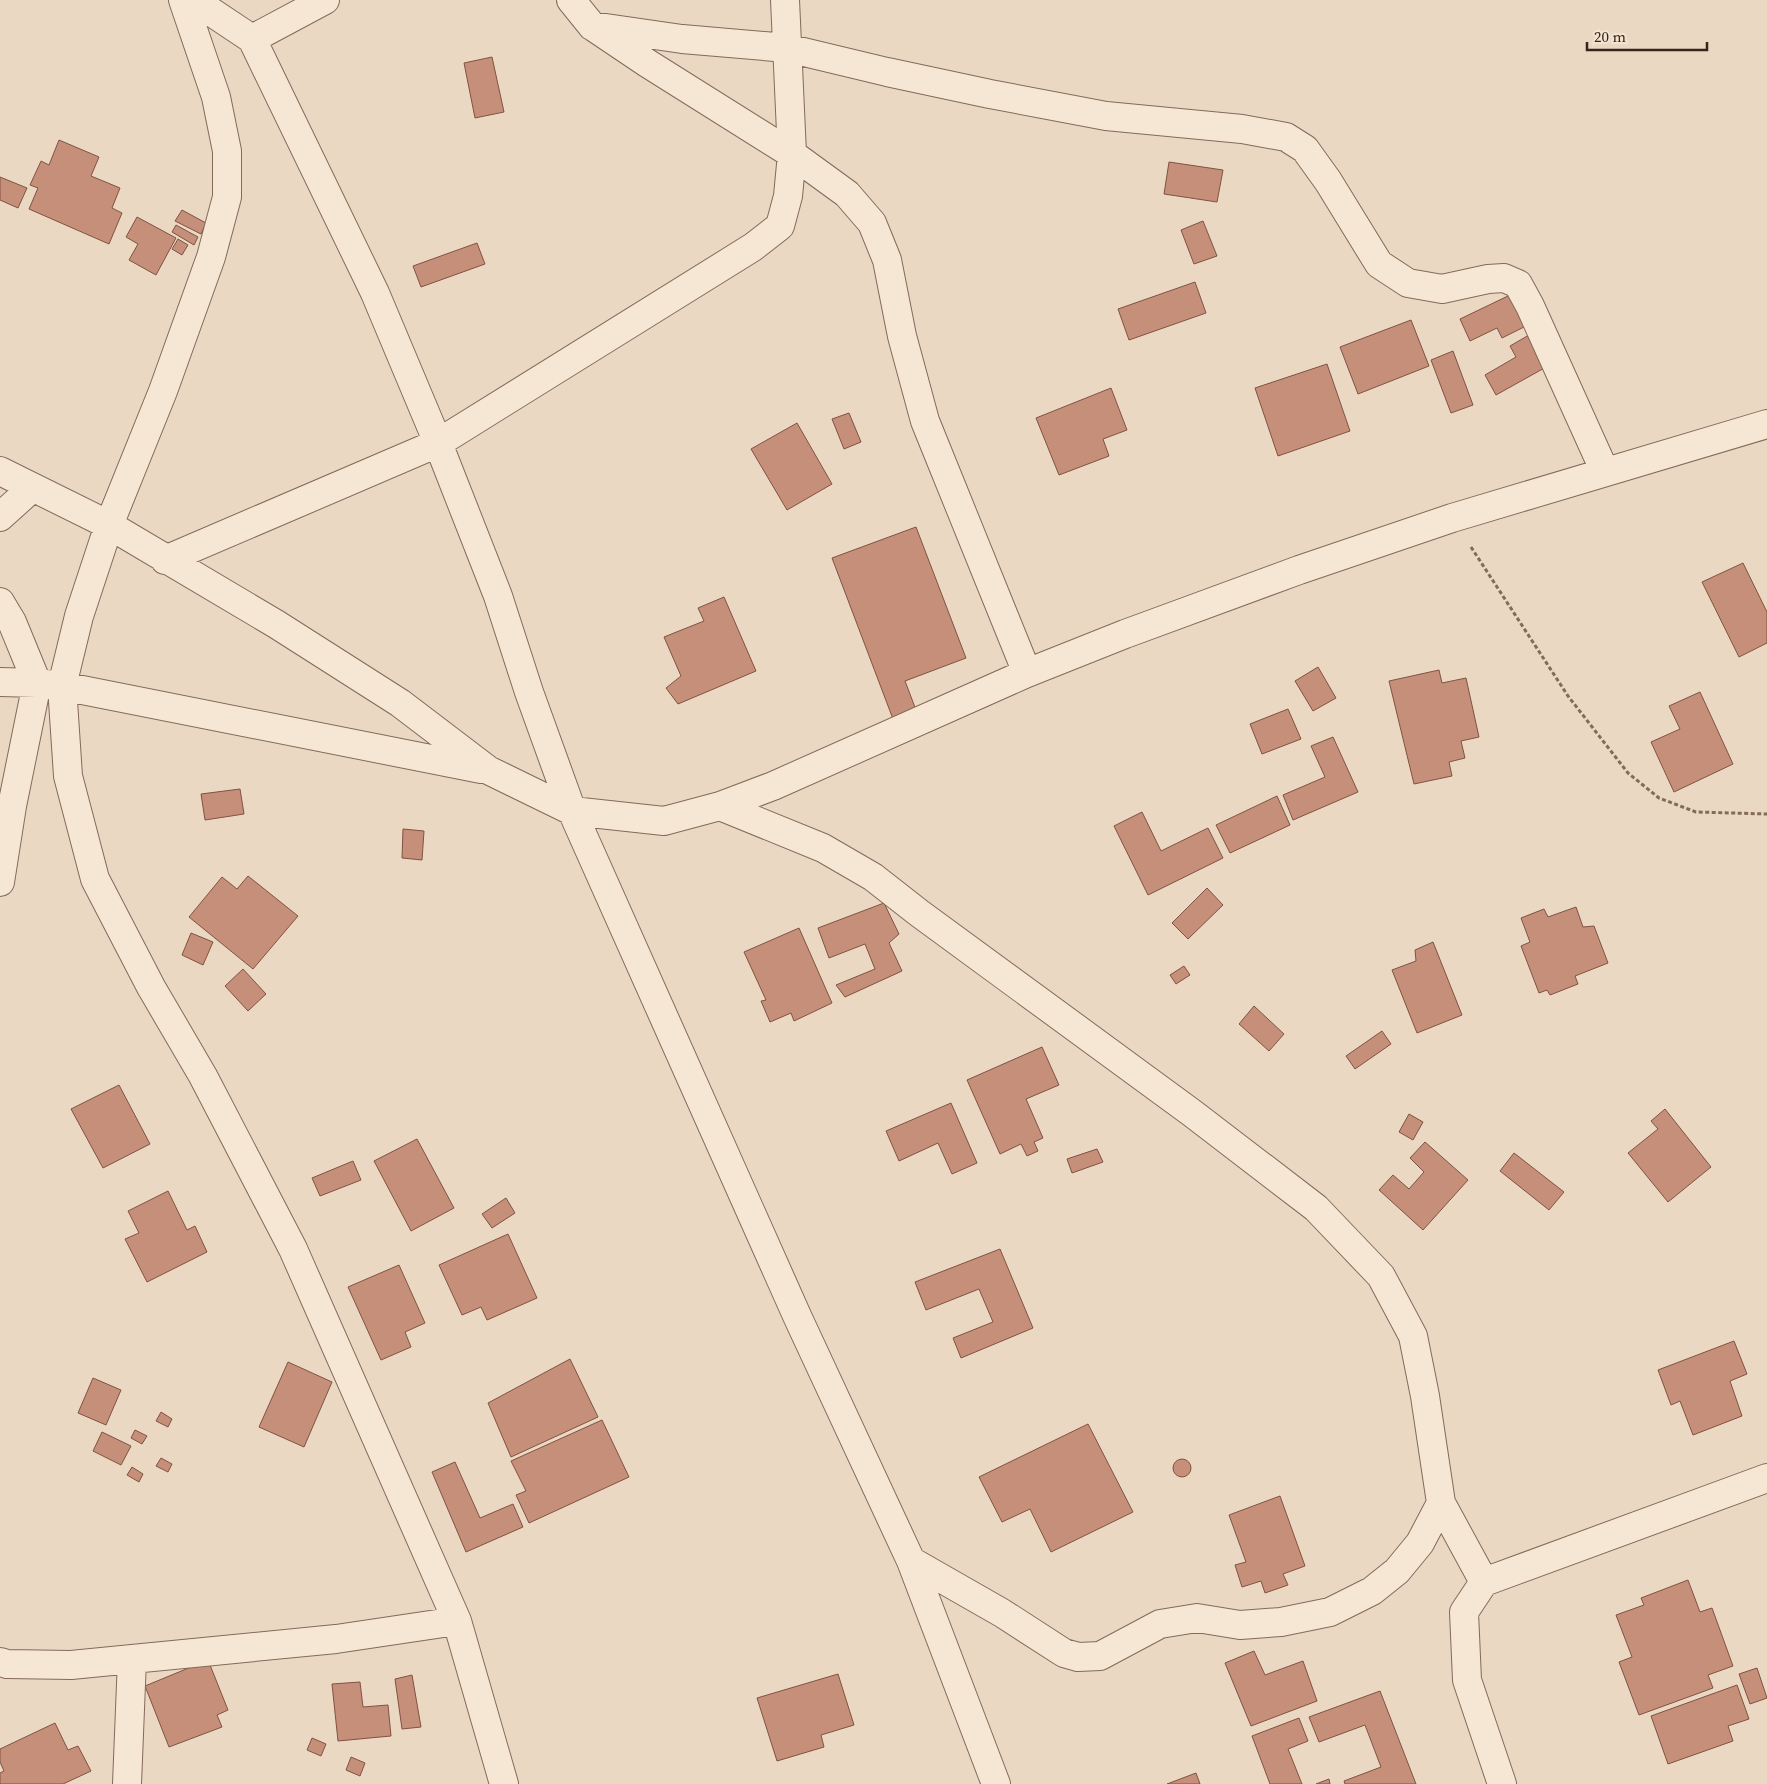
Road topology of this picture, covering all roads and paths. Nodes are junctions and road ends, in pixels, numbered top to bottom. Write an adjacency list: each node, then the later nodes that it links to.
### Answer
1 (183, 0): 17 (street)
2 (196, 0): 7 (street)
3 (325, 0): 7 (street)
4 (570, 0): 6 (street)
5 (784, 0): 8 (street)
6 (592, 26): 8 (street); 9 (street)
7 (252, 39): 11 (street)
8 (787, 48): 9 (street); 13 (street)
9 (792, 154): 11 (street); 20 (street)
10 (1767, 424): 13 (street)
11 (438, 443): 18 (street); 25 (street)
12 (0, 471): 14 (street)
13 (1606, 472): 16 (street)
14 (32, 488): 15 (street); 17 (street)
15 (0, 517)
16 (1452, 518): 20 (street); 26 (path)
17 (109, 525): 18 (street); 22 (street)
18 (165, 560): 23 (street)
19 (0, 602): 22 (street)
20 (1027, 673): 24 (street)
21 (0, 682): 22 (street)
22 (50, 684): 23 (street); 27 (street); 32 (street)
23 (488, 770): 25 (street)
24 (720, 806): 25 (street); 29 (street)
25 (572, 811): 30 (street)
26 (1767, 814)
27 (0, 882)
28 (1767, 1478): 31 (street)
29 (1441, 1503): 30 (street); 31 (street)
30 (911, 1561): 37 (street)
31 (1484, 1582): 38 (street)
32 (456, 1621): 33 (street); 36 (street)
33 (132, 1659): 34 (street); 35 (street)
34 (0, 1662)
35 (127, 1784)
36 (504, 1784)
37 (996, 1784)
38 (1502, 1784)

